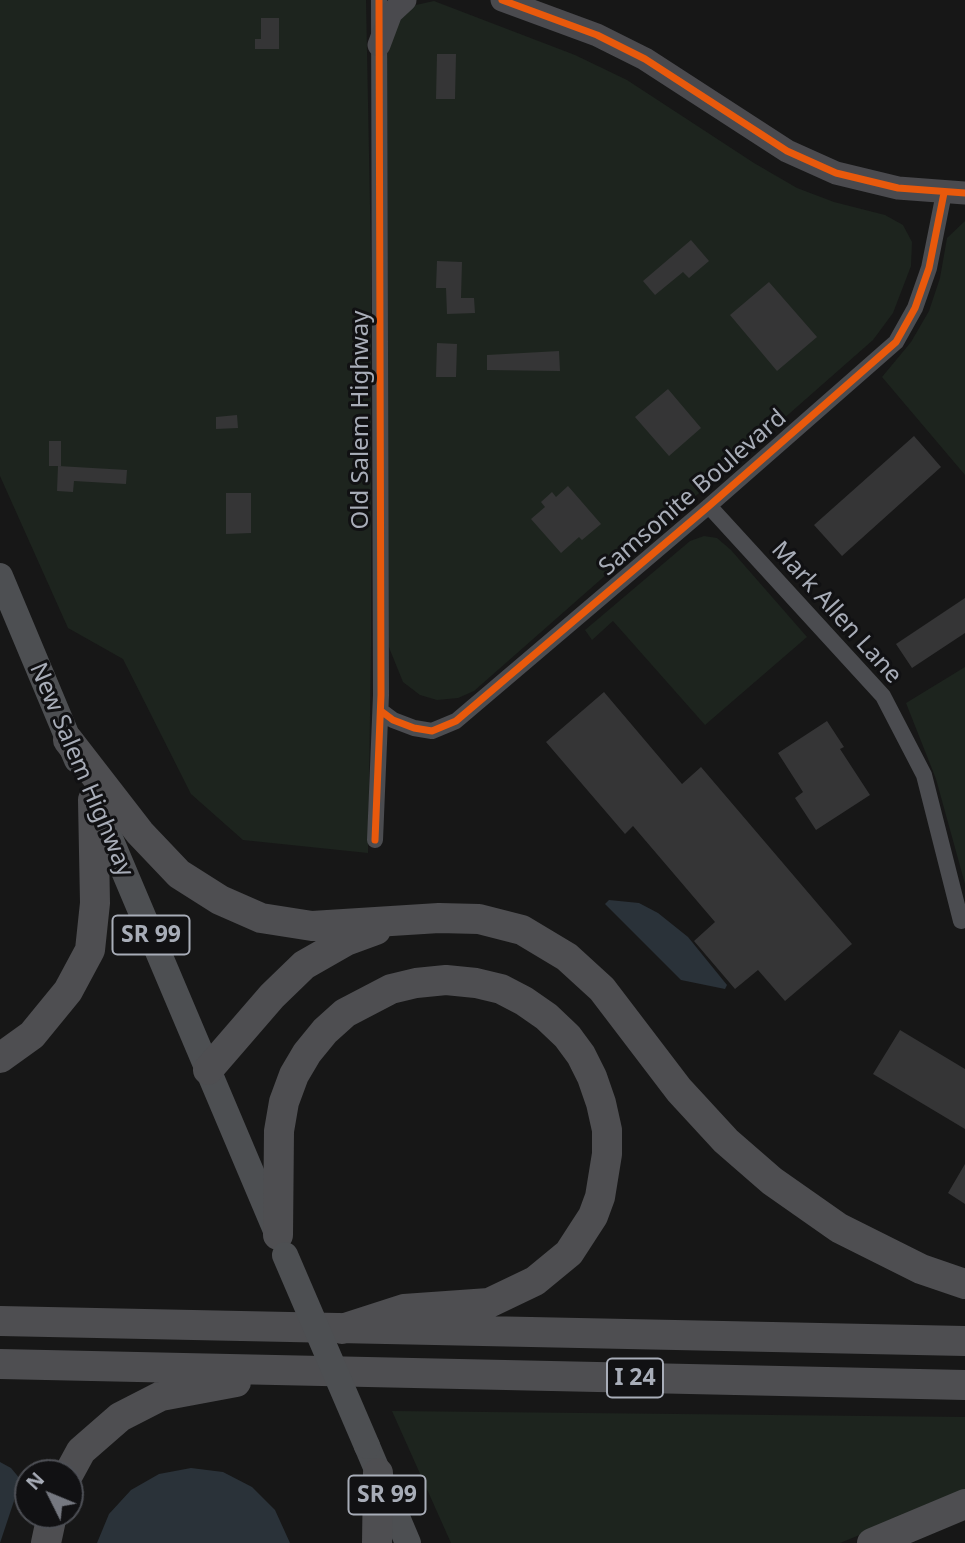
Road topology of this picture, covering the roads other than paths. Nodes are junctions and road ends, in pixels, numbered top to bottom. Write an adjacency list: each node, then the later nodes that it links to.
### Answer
1 (379, 0): 4 (street, Old Salem Highway)
2 (405, 0): 4 (main road)
3 (502, 0): 5 (main road)
4 (379, 45): 8 (street, Old Salem Highway)
5 (955, 193): 6 (street, Samsonite Boulevard)
6 (709, 506): 8 (street, Samsonite Boulevard); 12 (street, Mark Allen Lane)
7 (0, 576): 9 (main road, New Salem Highway / SR 99)
8 (381, 711): 11 (street, Old Salem Highway)
9 (68, 740): 10 (main road, New Salem Highway / SR 99); 13 (highway)
10 (93, 800): 14 (highway); 15 (main road, New Salem Highway / SR 99)
11 (374, 840)
12 (961, 920)
13 (400, 922): 15 (highway); 17 (highway)
14 (0, 1058)
15 (208, 1070): 16 (main road, New Salem Highway / SR 99)
16 (281, 1245): 19 (highway); 25 (main road, New Salem Highway / SR 99, bridge)
17 (965, 1284)
18 (0, 1321): 19 (highway, I 24)
19 (342, 1329): 20 (highway, I 24)
20 (965, 1341)
21 (0, 1364): 22 (highway, I 24)
22 (305, 1371): 23 (highway, I 24); 24 (highway)
23 (965, 1385)
24 (77, 1459)
25 (372, 1460): 27 (highway); 28 (main road, New Salem Highway / SR 99)
26 (965, 1504): 29 (highway)
27 (377, 1543)
28 (408, 1543)
29 (872, 1543)

